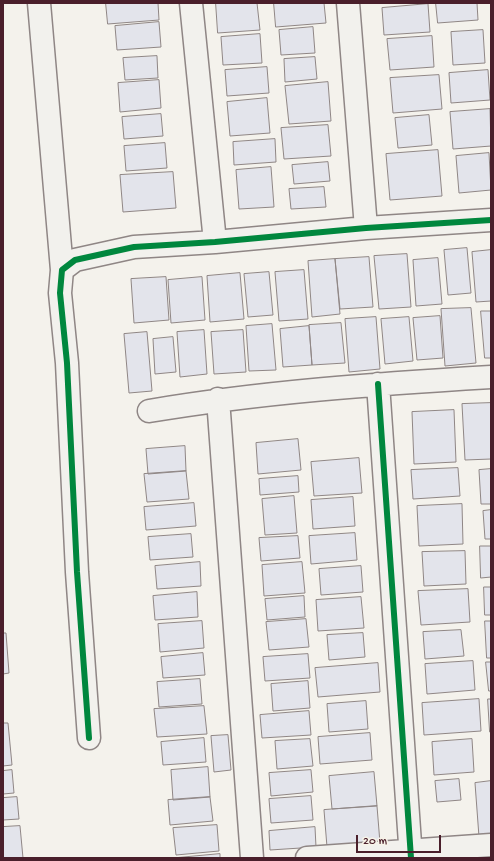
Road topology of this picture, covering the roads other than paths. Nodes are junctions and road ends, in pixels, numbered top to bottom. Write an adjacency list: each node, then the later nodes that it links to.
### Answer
1 (39, 3): 7 (street)
2 (190, 3): 6 (street)
3 (348, 3): 5 (street)
4 (491, 220): 5 (street)
5 (366, 228): 6 (street)
6 (215, 242): 7 (street)
7 (62, 270): 12 (street)
8 (491, 377): 9 (street)
9 (378, 384): 10 (street); 14 (street)
10 (218, 400): 11 (street); 15 (street)
11 (149, 411)
12 (89, 738)
13 (491, 845): 14 (street)
14 (410, 854): 16 (street)
15 (252, 858)
16 (307, 858)

